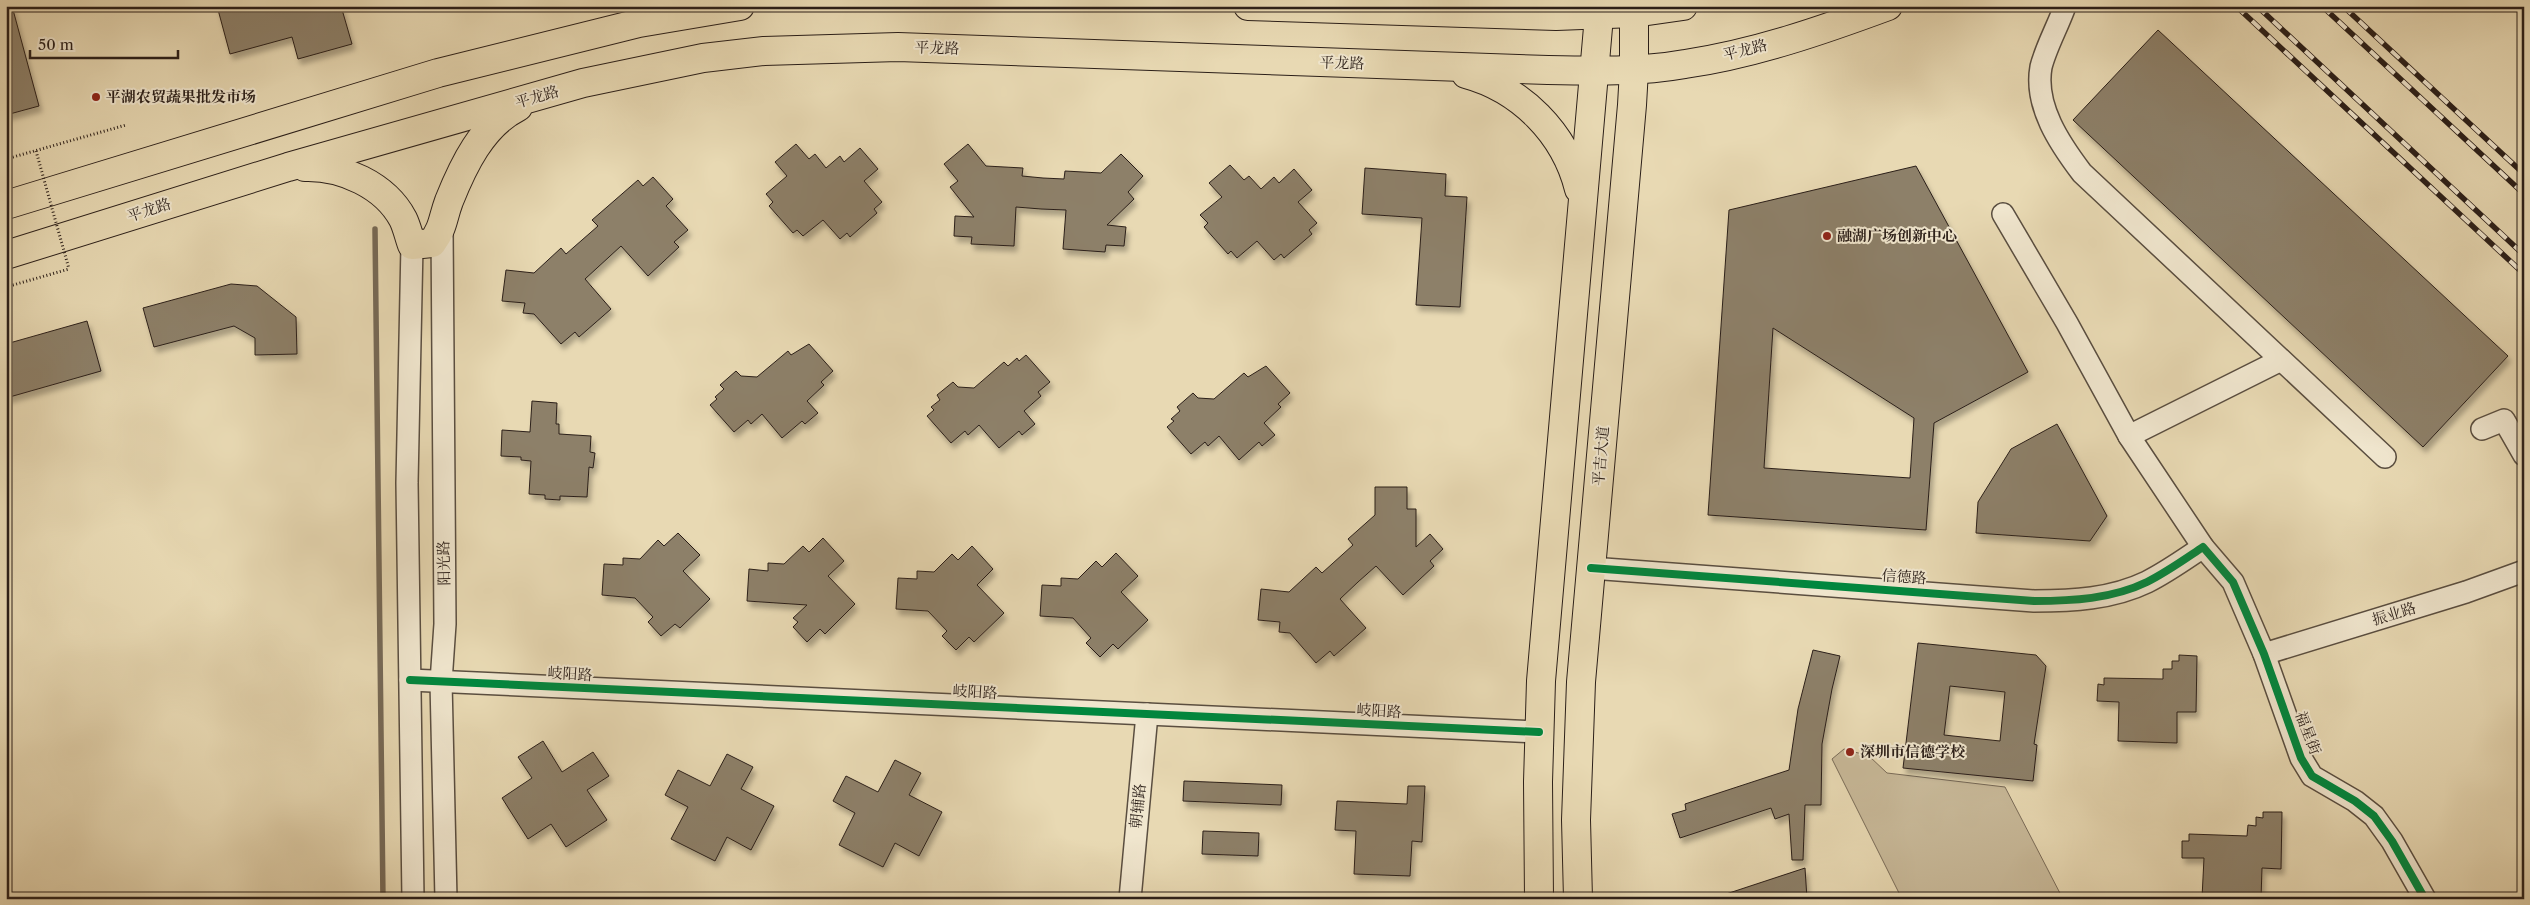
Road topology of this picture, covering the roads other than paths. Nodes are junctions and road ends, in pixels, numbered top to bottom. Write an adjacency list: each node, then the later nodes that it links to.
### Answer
1 (740, 6): 15 (main road)
2 (1248, 6): 9 (main road)
3 (1517, 6): 9 (main road)
4 (1683, 6): 7 (main road)
5 (1888, 6): 11 (main road, 平龙路)
6 (2065, 6): 21 (street)
7 (1633, 10): 8 (main road); 11 (main road, 平吉大道)
8 (1599, 11): 9 (main road); 12 (main road)
9 (1486, 14)
10 (1440, 67): 12 (main road, 平龙路); 13 (main road, 平龙路); 16 (main road)
11 (1634, 70): 12 (main road, 平龙路); 27 (main road, 平吉大道)
12 (1594, 71): 16 (main road)
13 (537, 97): 14 (main road, 平龙路); 18 (main road)
14 (288, 168): 19 (main road); 20 (main road, 平龙路)
15 (6, 205)
16 (1582, 211): 33 (main road)
17 (2003, 214): 23 (street, 福星街)
18 (442, 228): 19 (main road); 31 (street, 阳光路)
19 (412, 245): 30 (street)
20 (6, 255)
21 (2281, 360): 23 (street); 25 (street)
22 (2482, 429): 24 (street)
23 (2129, 436): 26 (street, 福星街)
24 (2524, 455)
25 (2385, 458)
26 (2203, 547): 27 (street, 信德路); 29 (street, 福星街)
27 (1591, 568): 38 (main road, 平吉大道)
28 (2524, 571): 29 (street, 振业路)
29 (2264, 654): 39 (street, 福星街)
30 (410, 680): 31 (street, 岐阳路); 34 (street)
31 (441, 682): 32 (street, 岐阳路); 35 (street, 阳光路)
32 (1147, 714): 33 (street, 岐阳路); 36 (street, 朝辅路)
33 (1539, 732): 37 (main road)
34 (413, 899)
35 (446, 899)
36 (1130, 899)
37 (1539, 899)
38 (1578, 899)
39 (2425, 899)

